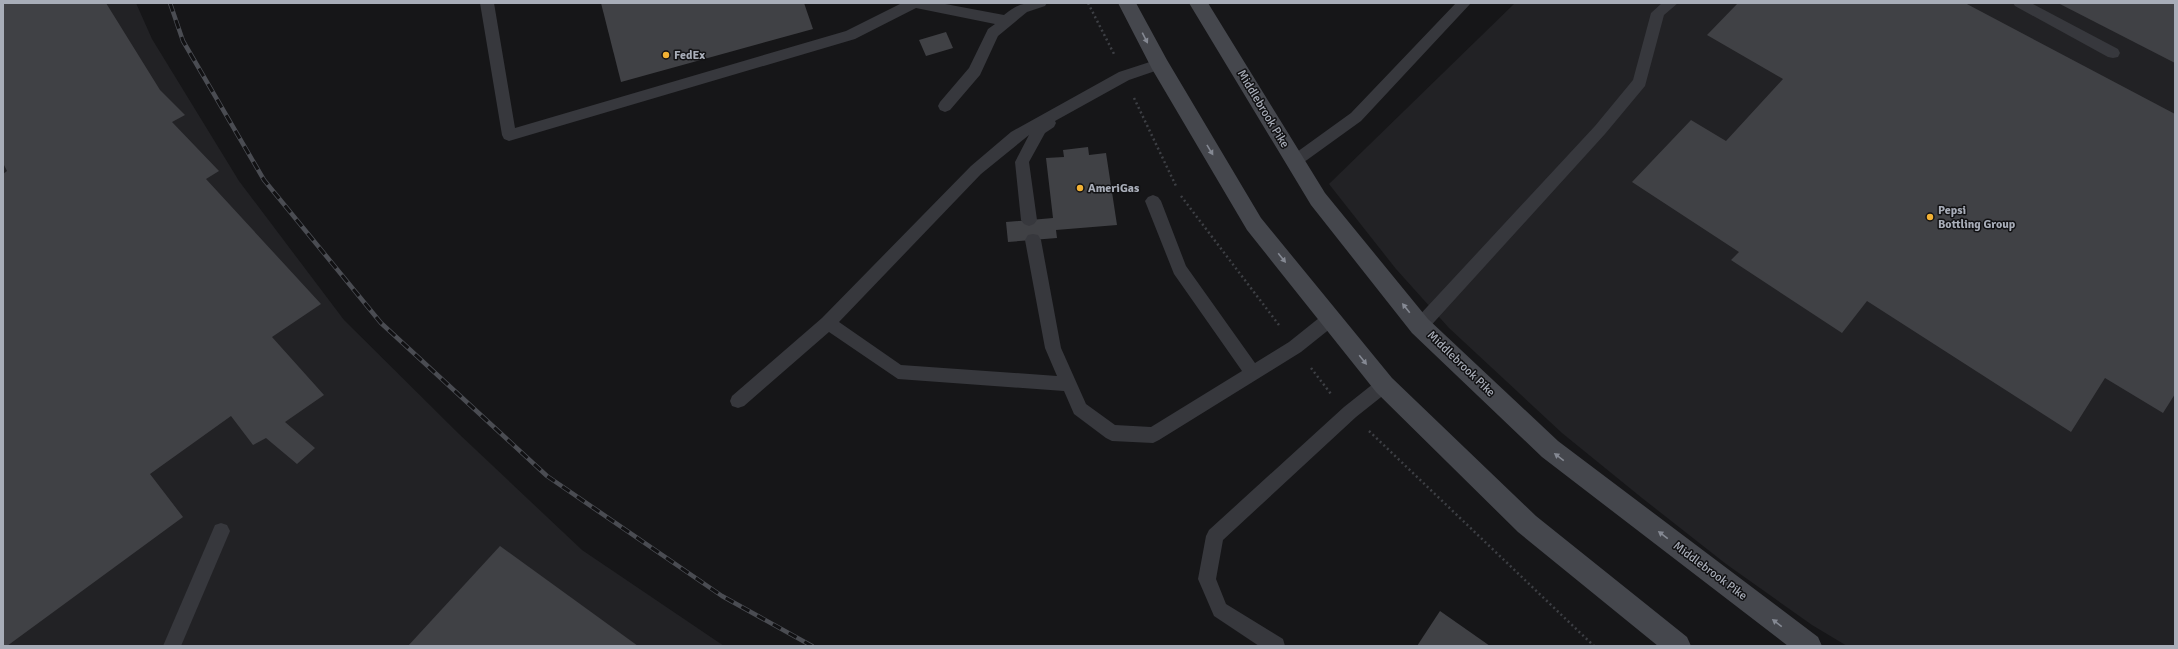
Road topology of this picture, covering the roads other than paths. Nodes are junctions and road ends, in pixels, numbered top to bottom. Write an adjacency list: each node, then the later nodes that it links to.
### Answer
1 (487, 3): 2 (lane)
2 (914, 3): 9 (lane)
3 (1040, 3): 9 (lane)
4 (1127, 3): 11 (main road, one-way to 11)
5 (1198, 3): 14 (main road, Middlebrook Pike)
6 (1464, 3): 14 (lane)
7 (1670, 3): 20 (lane)
8 (2020, 3): 10 (lane)
9 (1007, 20): 13 (lane)
10 (2113, 53)
11 (1159, 64): 12 (lane); 18 (main road, one-way to 18)
12 (1093, 92): 16 (lane); 19 (lane)
13 (945, 106)
14 (1295, 161): 20 (main road, Middlebrook Pike, one-way to 14)
15 (1153, 201): 21 (lane)
16 (1029, 220)
17 (1033, 240): 22 (lane)
18 (1330, 319): 21 (lane); 23 (main road, one-way to 23)
19 (828, 323): 22 (lane); 24 (lane)
20 (1420, 326): 29 (main road, Middlebrook Pike, one-way to 20)
21 (1252, 373): 22 (lane)
22 (1069, 384)
23 (1384, 385): 27 (lane); 28 (main road)
24 (738, 401)
25 (221, 532): 26 (lane)
26 (172, 646)
27 (1276, 646)
28 (1678, 646)
29 (1809, 646)

